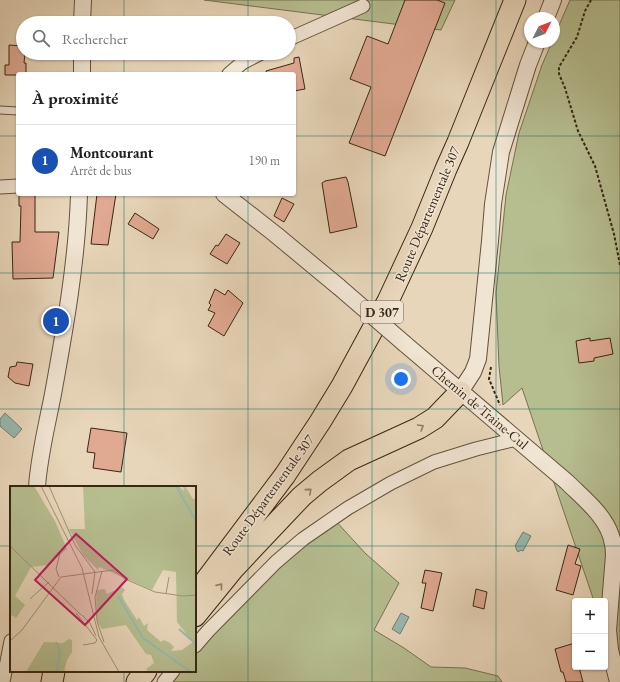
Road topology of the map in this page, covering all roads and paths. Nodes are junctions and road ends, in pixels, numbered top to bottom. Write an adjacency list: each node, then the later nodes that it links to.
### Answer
1 (83, 0): 7 (street)
2 (515, 0): 28 (main road, Route Départementale 307 / D 307)
3 (553, 0): 6 (street)
4 (591, 0): 20 (path)
5 (363, 6): 8 (street)
6 (548, 12)
7 (82, 16)
8 (296, 37)
9 (535, 48): 22 (street)
10 (82, 60): 12 (street)
11 (248, 60): 13 (street)
12 (82, 72)
13 (231, 72)
14 (0, 110): 15 (lane)
15 (16, 111)
16 (16, 186): 17 (street)
17 (0, 187)
18 (79, 196): 25 (street)
19 (227, 196): 22 (street, Chemin de Traine-Cul, bridge)
20 (620, 265)
21 (491, 366): 23 (path)
22 (460, 392): 24 (street, Chemin de Traine-Cul); 29 (main road, one-way to 22)
23 (500, 405)
24 (516, 439): 30 (street); 41 (street, Chemin de Traine-Cul)
25 (42, 452): 26 (street); 27 (street)
26 (37, 486)
27 (49, 486)
28 (196, 594)
29 (196, 615)
30 (196, 645)
31 (10, 646): 36 (street)
32 (54, 672): 37 (main road)
33 (132, 672): 38 (main road)
34 (145, 672): 39 (main road)
35 (173, 672): 40 (street)
36 (3, 682)
37 (52, 682)
38 (124, 682)
39 (137, 682)
40 (164, 682)
41 (618, 682)

